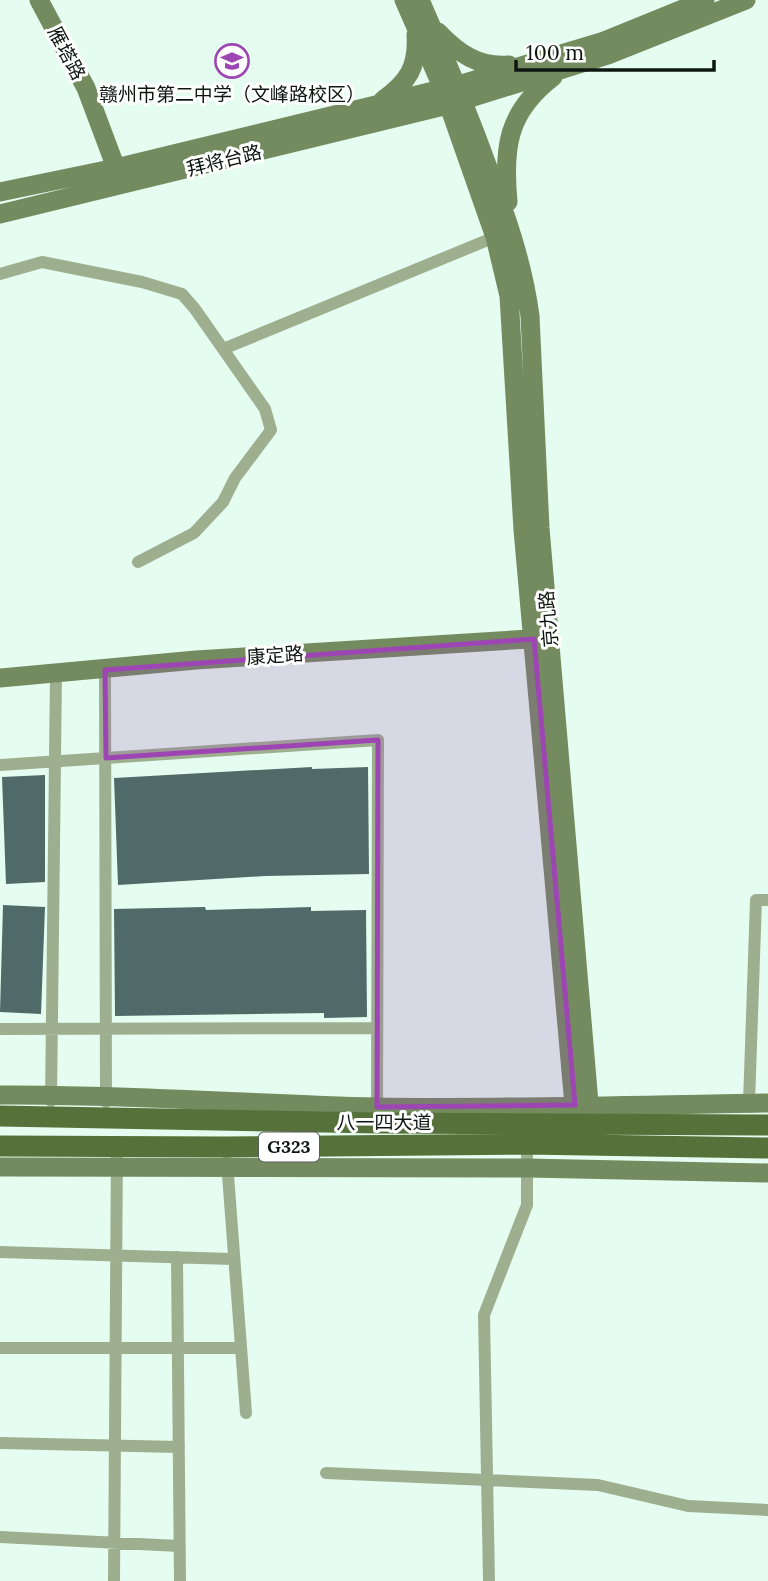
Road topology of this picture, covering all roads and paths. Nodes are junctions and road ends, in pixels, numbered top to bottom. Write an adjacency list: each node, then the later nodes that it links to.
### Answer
1 (39, 0): 11 (main road, 雁塔路)
2 (404, 0): 6 (main road)
3 (420, 0): 6 (main road)
4 (705, 0): 7 (main road)
5 (746, 0): 8 (main road)
6 (423, 25): 7 (main road); 9 (main road, 京九路); 10 (main road)
7 (531, 64): 9 (main road)
8 (562, 71): 9 (main road); 14 (main road)
9 (453, 95): 10 (main road, 拜将台路); 11 (main road, 拜将台路); 14 (main road, 京九路)
10 (380, 103): 11 (main road, 拜将台路)
11 (117, 177): 12 (main road, 拜将台路); 13 (main road, 拜将台路)
12 (0, 192)
13 (0, 214)
14 (503, 234): 16 (street); 18 (main road, 京九路)
15 (0, 274): 16 (street)
16 (223, 349): 17 (street)
17 (138, 562)
18 (542, 639): 19 (main road, 康定路); 37 (main road, 京九路)
19 (105, 670): 20 (main road, 康定路); 22 (street)
20 (56, 674): 21 (main road, 康定路); 23 (street)
21 (0, 678)
22 (106, 758): 23 (street); 26 (street); 29 (street)
23 (55, 761): 24 (street); 28 (street)
24 (0, 765)
25 (768, 900): 31 (street)
26 (377, 1028): 29 (street); 35 (street)
27 (0, 1029): 28 (street)
28 (51, 1029): 29 (street); 32 (street)
29 (106, 1029): 33 (street)
30 (0, 1096): 32 (main road)
31 (759, 1103): 37 (main road)
32 (51, 1105): 33 (main road, 八一四大道 / G323); 34 (main road, 八一四大道 / G323)
33 (106, 1106): 35 (main road, 八一四大道 / G323)
34 (0, 1115)
35 (378, 1115): 37 (main road, 八一四大道 / G323)
36 (768, 1125): 37 (main road, 八一四大道)
37 (584, 1126): 38 (main road, 八一四大道 / G323); 40 (main road, 八一四大道)
38 (527, 1144): 42 (main road, 八一四大道 / G323); 44 (street)
39 (0, 1146): 41 (main road, 八一四大道 / G323)
40 (768, 1148)
41 (117, 1156): 42 (main road, 八一四大道 / G323); 43 (main road); 47 (street)
42 (226, 1157): 44 (main road); 49 (street)
43 (0, 1167)
44 (528, 1168): 45 (main road); 59 (street)
45 (768, 1173)
46 (0, 1252): 47 (street)
47 (116, 1255): 48 (street); 51 (street)
48 (177, 1257): 49 (street); 52 (street)
49 (232, 1259): 53 (street)
50 (0, 1348): 51 (street)
51 (115, 1348): 52 (street); 56 (street)
52 (178, 1348): 53 (street); 57 (street)
53 (240, 1348): 54 (street)
54 (246, 1413)
55 (0, 1443): 56 (street)
56 (114, 1446): 57 (street); 62 (street)
57 (179, 1447): 63 (street)
58 (326, 1473): 59 (street)
59 (485, 1479): 60 (street); 66 (street)
60 (768, 1510)
61 (0, 1536): 62 (street)
62 (114, 1542): 63 (street); 64 (street)
63 (179, 1546): 65 (street)
64 (114, 1581)
65 (180, 1581)
66 (489, 1581)

